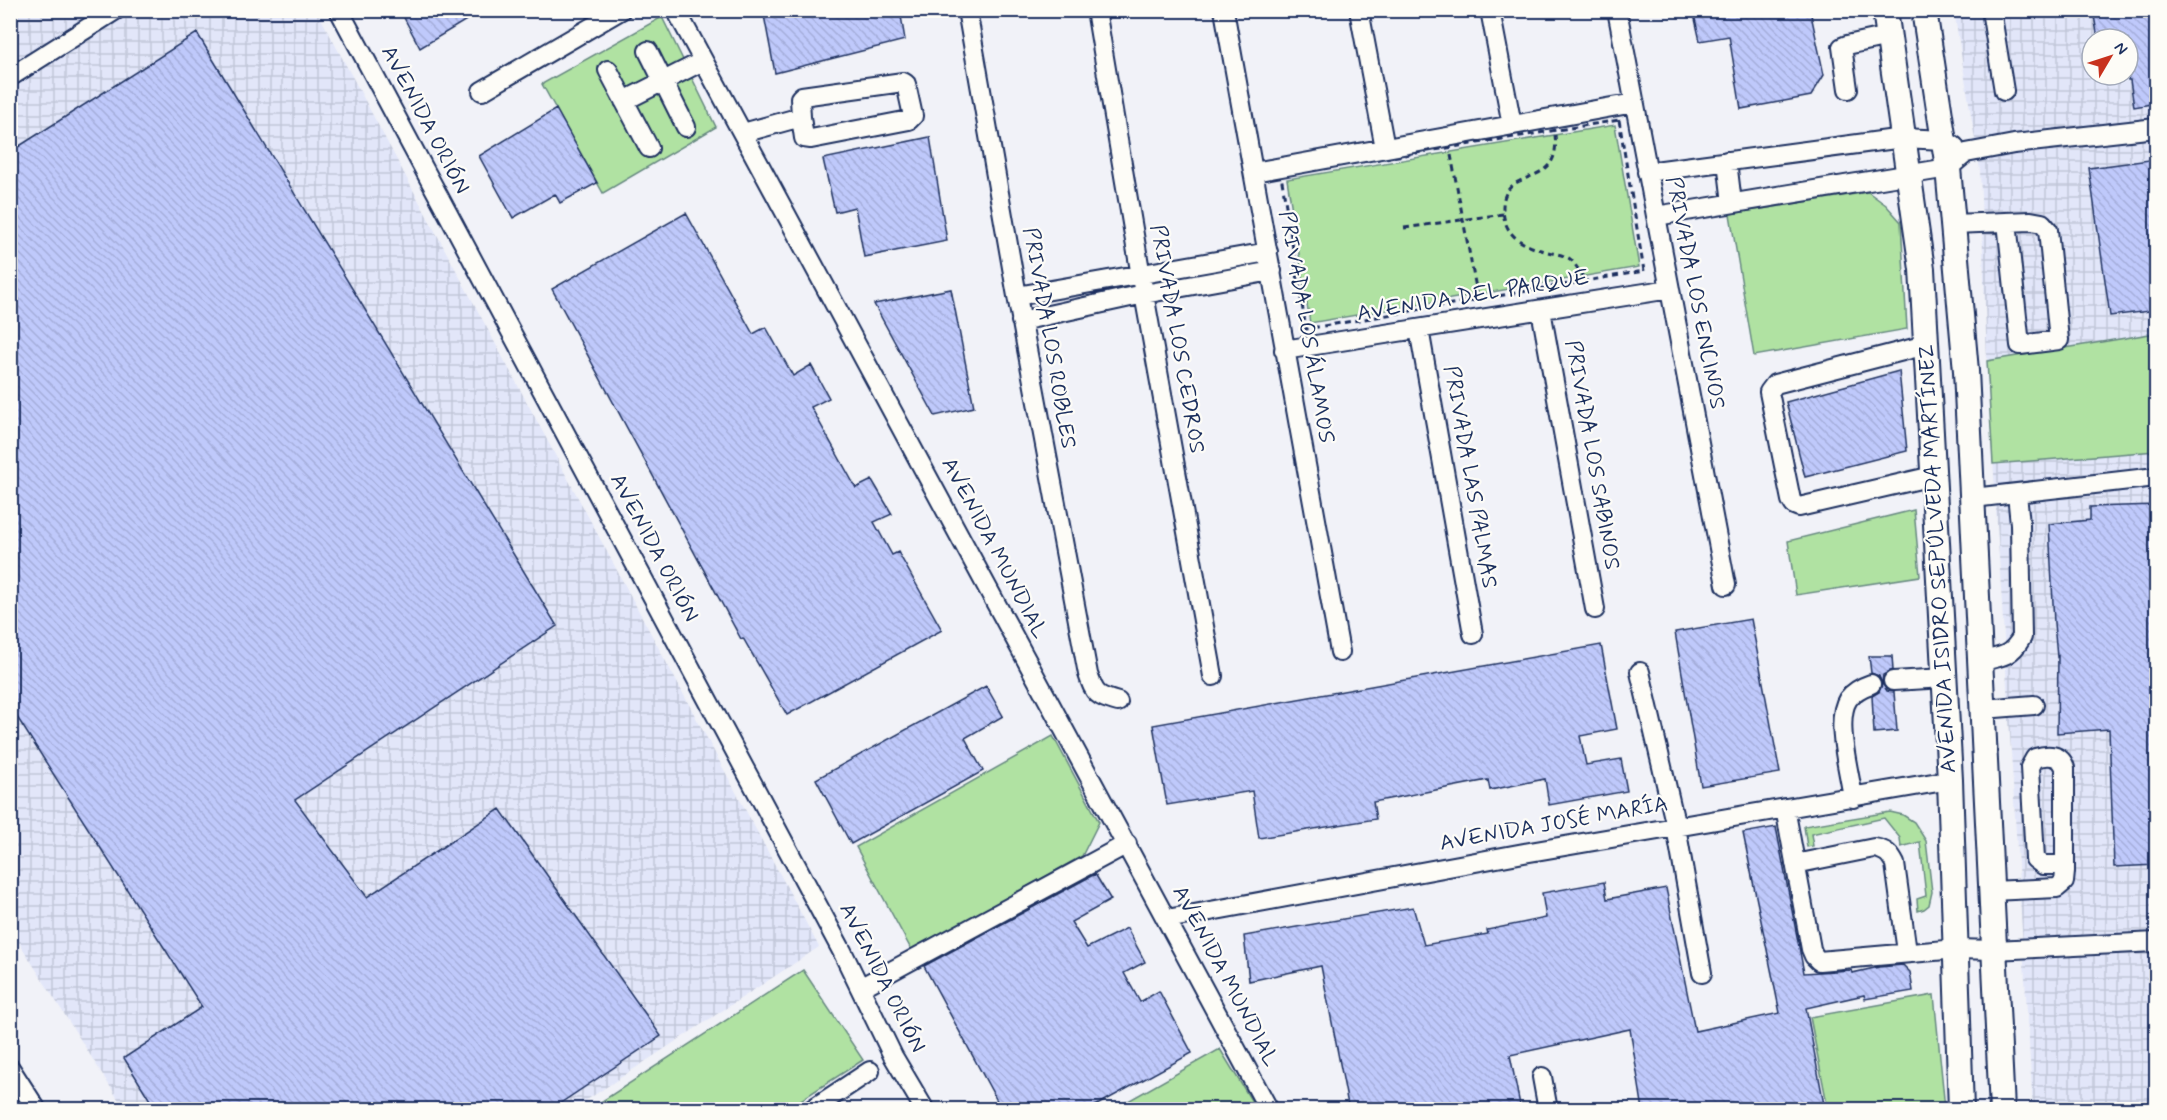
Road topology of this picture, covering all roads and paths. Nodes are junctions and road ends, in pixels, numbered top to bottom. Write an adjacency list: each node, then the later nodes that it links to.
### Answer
1 (116, 10): 18 (street)
2 (339, 10): 93 (street, AVENIDA ORIÓN)
3 (621, 10): 21 (street)
4 (676, 10): 16 (street, AVENIDA MUNDIAL)
5 (967, 10): 55 (street, PRIVADA LOS ROBLES)
6 (1096, 10): 51 (street, PRIVADA LOS CEDROS)
7 (1224, 10): 39 (street, PRIVADA LOS ÁLAMOS)
8 (1359, 10): 35 (street)
9 (1490, 10): 26 (street)
10 (1617, 10): 24 (street, PRIVADA LOS ENCINOS)
11 (1885, 10): 14 (main road, AVENIDA ISIDRO SEPÚLVEDA MARTÍNEZ)
12 (1924, 10): 32 (main road, AVENIDA ISIDRO SEPÚLVEDA MARTÍNEZ)
13 (1991, 10): 22 (street)
14 (1889, 36): 20 (street); 31 (main road, AVENIDA ISIDRO SEPÚLVEDA MARTÍNEZ)
15 (648, 51): 19 (street)
16 (703, 61): 19 (street); 30 (street, AVENIDA MUNDIAL)
17 (608, 70): 23 (street)
18 (10, 78)
19 (663, 81): 23 (street); 27 (street)
20 (1848, 89)
21 (482, 91)
22 (2004, 91)
23 (624, 101): 33 (street)
24 (1634, 103): 26 (street); 40 (street, PRIVADA LOS ENCINOS)
25 (801, 117): 25 (street); 30 (street)
26 (1512, 125): 35 (street)
27 (686, 127)
28 (2157, 128): 36 (street)
29 (1554, 130): 34 (path); 43 (path); 52 (path)
30 (743, 133): 83 (street, AVENIDA MUNDIAL)
31 (1903, 138): 32 (street); 37 (street); 41 (main road, AVENIDA ISIDRO SEPÚLVEDA MARTÍNEZ)
32 (1944, 140): 36 (street); 38 (main road, AVENIDA ISIDRO SEPÚLVEDA MARTÍNEZ)
33 (649, 147)
34 (1450, 147): 45 (path); 56 (path)
35 (1386, 148): 39 (street)
36 (1966, 153): 38 (street)
37 (1727, 161): 40 (street); 42 (street)
38 (1948, 168): 41 (street); 47 (main road, AVENIDA ISIDRO SEPÚLVEDA MARTÍNEZ)
39 (1254, 172): 49 (street, PRIVADA LOS ÁLAMOS)
40 (1647, 172): 44 (street, PRIVADA LOS ENCINOS)
41 (1910, 175): 42 (street); 60 (main road, AVENIDA ISIDRO SEPÚLVEDA MARTÍNEZ)
42 (1732, 203): 44 (street)
43 (1503, 214): 45 (path); 52 (path)
44 (1656, 216): 53 (street, PRIVADA LOS ENCINOS)
45 (1464, 220): 48 (path); 56 (path)
46 (2007, 222): 46 (street); 47 (street)
47 (1953, 224): 65 (main road, AVENIDA ISIDRO SEPÚLVEDA MARTÍNEZ)
48 (1404, 228)
49 (1268, 252): 50 (street, PRIVADA LOS ÁLAMOS); 51 (street)
50 (1272, 271): 54 (street); 61 (street, PRIVADA LOS ÁLAMOS)
51 (1141, 275): 54 (street, PRIVADA LOS CEDROS); 55 (street)
52 (1586, 281): 56 (path)
53 (1670, 289): 57 (street, AVENIDA DEL PARQUE); 66 (street, PRIVADA LOS ENCINOS)
54 (1144, 294): 58 (street); 72 (street, PRIVADA LOS CEDROS)
55 (1017, 296): 58 (street, PRIVADA LOS ROBLES)
56 (1478, 300)
57 (1541, 310): 59 (street, AVENIDA DEL PARQUE); 67 (street, PRIVADA LOS SABINOS)
58 (1021, 321): 76 (street, PRIVADA LOS ROBLES)
59 (1419, 329): 61 (street, AVENIDA DEL PARQUE); 68 (street, PRIVADA LAS PALMAS)
60 (1926, 345): 62 (main road, AVENIDA ISIDRO SEPÚLVEDA MARTÍNEZ); 62 (street)
61 (1284, 350): 69 (street, PRIVADA LOS ÁLAMOS)
62 (1933, 476): 73 (main road, AVENIDA ISIDRO SEPÚLVEDA MARTÍNEZ)
63 (2157, 477): 64 (street)
64 (2017, 494): 65 (street); 70 (street)
65 (1973, 498): 70 (main road, AVENIDA ISIDRO SEPÚLVEDA MARTÍNEZ)
66 (1726, 585)
67 (1595, 609)
68 (1473, 634)
69 (1340, 652)
70 (1980, 661): 78 (main road, AVENIDA ISIDRO SEPÚLVEDA MARTÍNEZ)
71 (1640, 672): 82 (street)
72 (1213, 676)
73 (1945, 678): 74 (street); 79 (main road, AVENIDA ISIDRO SEPÚLVEDA MARTÍNEZ)
74 (1893, 681)
75 (1871, 684): 80 (street)
76 (1118, 702)
77 (2034, 705): 78 (street)
78 (1983, 709): 86 (main road, AVENIDA ISIDRO SEPÚLVEDA MARTÍNEZ)
79 (1950, 780): 80 (street, AVENIDA JOSÉ MARÍA); 89 (main road, AVENIDA ISIDRO SEPÚLVEDA MARTÍNEZ)
80 (1853, 798): 81 (street, AVENIDA JOSÉ MARÍA)
81 (1785, 808): 82 (street, AVENIDA JOSÉ MARÍA); 84 (street)
82 (1676, 827): 87 (street, AVENIDA JOSÉ MARÍA); 92 (street)
83 (1127, 844): 87 (street, AVENIDA MUNDIAL); 93 (street)
84 (1795, 864): 91 (street); 91 (street)
85 (2065, 866): 85 (street); 86 (street)
86 (1991, 891): 90 (main road, AVENIDA ISIDRO SEPÚLVEDA MARTÍNEZ)
87 (1167, 919): 100 (street, AVENIDA MUNDIAL)
88 (2157, 942): 90 (street)
89 (1957, 949): 90 (street); 91 (street); 102 (main road, AVENIDA ISIDRO SEPÚLVEDA MARTÍNEZ)
90 (1994, 950): 103 (main road, AVENIDA ISIDRO SEPÚLVEDA MARTÍNEZ)
91 (1907, 952)
92 (1702, 973)
93 (860, 988): 99 (street, AVENIDA ORIÓN)
94 (10, 1068): 97 (street)
95 (870, 1071): 98 (street)
96 (1542, 1077): 101 (street)
97 (37, 1110)
98 (811, 1110)
99 (925, 1110)
100 (1269, 1110)
101 (1548, 1110)
102 (1961, 1110)
103 (2002, 1110)

